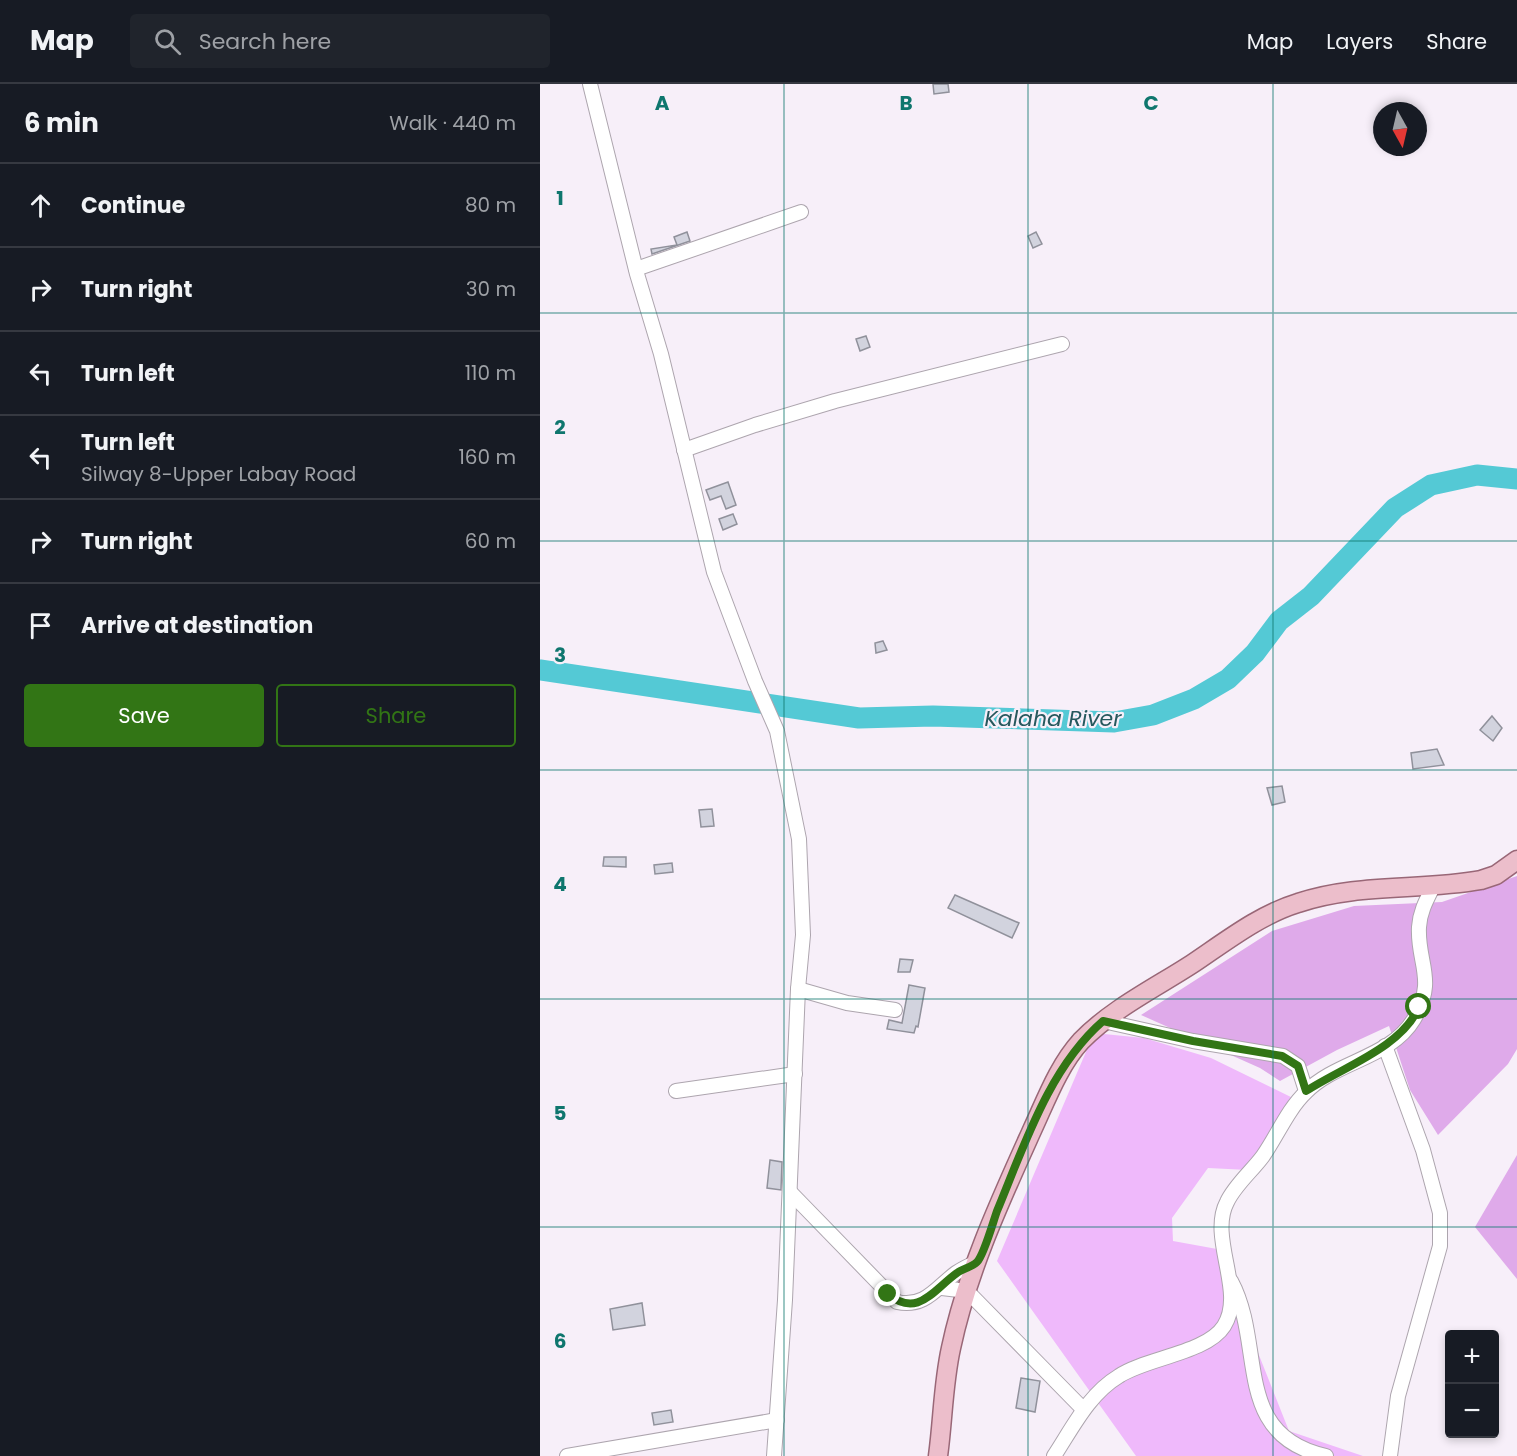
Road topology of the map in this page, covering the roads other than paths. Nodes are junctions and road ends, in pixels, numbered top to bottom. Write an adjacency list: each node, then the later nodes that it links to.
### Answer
1 (590, 84): 3 (street)
2 (801, 212): 3 (street)
3 (636, 269): 5 (street)
4 (1062, 344): 5 (street)
5 (684, 450): 8 (street)
6 (1517, 860): 7 (main road)
7 (1434, 885): 10 (main road); 11 (street)
8 (798, 989): 9 (street); 12 (street)
9 (896, 1010)
10 (1103, 1021): 14 (street); 16 (main road)
11 (1385, 1046): 14 (street); 27 (street)
12 (795, 1074): 13 (street); 15 (street)
13 (676, 1091)
14 (1306, 1091): 17 (street)
15 (791, 1193): 18 (street); 21 (street)
16 (977, 1262): 18 (street); 19 (main road)
17 (1228, 1277): 20 (street); 26 (street)
18 (942, 1288): 19 (street)
19 (967, 1291): 20 (street); 24 (main road)
20 (1083, 1409): 25 (street)
21 (777, 1420): 22 (street); 23 (street)
22 (567, 1456)
23 (774, 1456)
24 (938, 1456)
25 (1054, 1456)
26 (1326, 1456)
27 (1390, 1456)

